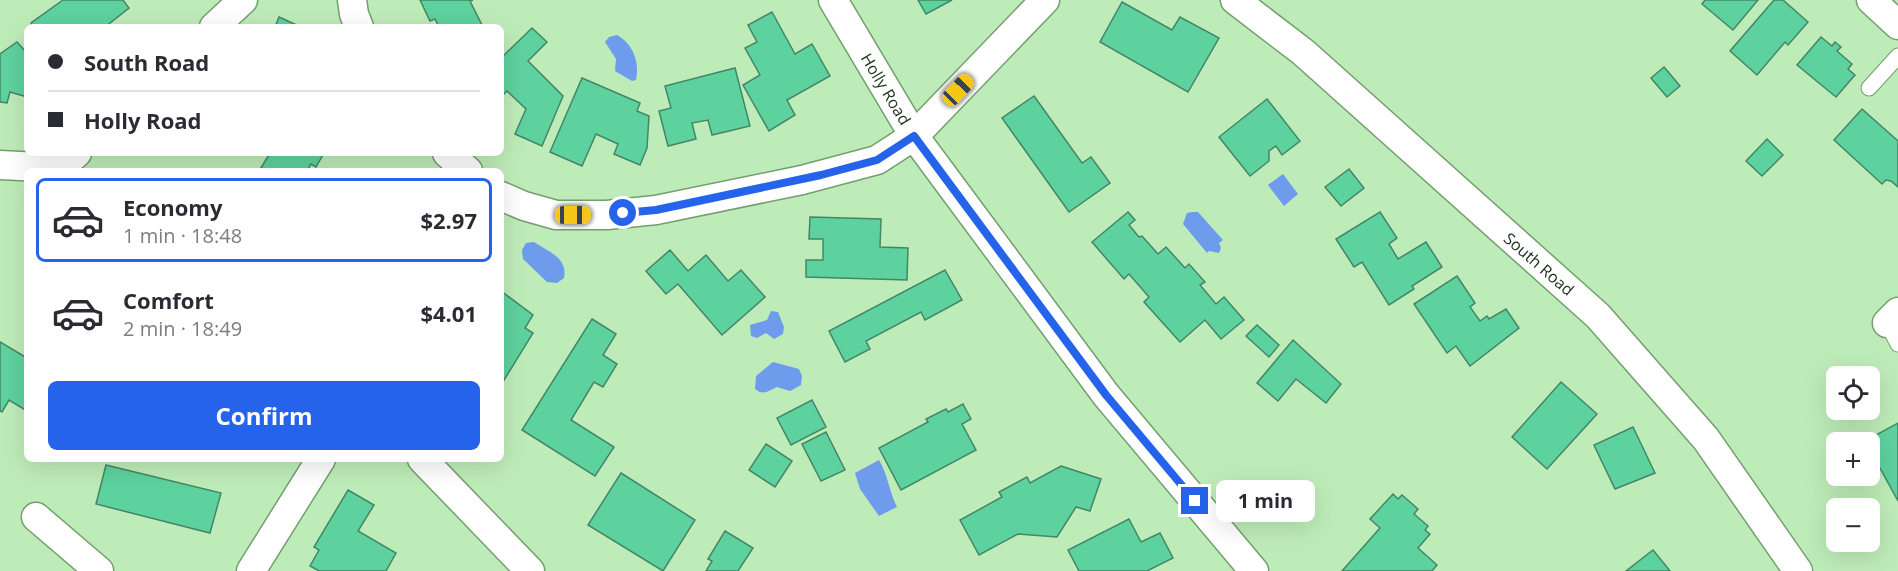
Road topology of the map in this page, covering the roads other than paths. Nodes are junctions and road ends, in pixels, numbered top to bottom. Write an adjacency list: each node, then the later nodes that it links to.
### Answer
1 (243, 0): 7 (street)
2 (352, 0): 8 (street)
3 (833, 0): 12 (street, Holly Road)
4 (1045, 0): 12 (street)
5 (1235, 0): 27 (street, South Road)
6 (1871, 0): 9 (street)
7 (217, 24)
8 (358, 24)
9 (1898, 25)
10 (1898, 56): 11 (lane)
11 (1869, 88)
12 (914, 136): 19 (street); 26 (street, Holly Road)
13 (74, 156): 16 (street)
14 (450, 156): 18 (street)
15 (0, 165): 17 (street)
16 (60, 168)
17 (60, 168)
18 (464, 168)
19 (504, 197)
20 (319, 462): 24 (street)
21 (425, 462): 25 (street)
22 (36, 517): 23 (street)
23 (99, 571)
24 (251, 571)
25 (530, 571)
26 (1254, 571)
27 (1798, 571)

